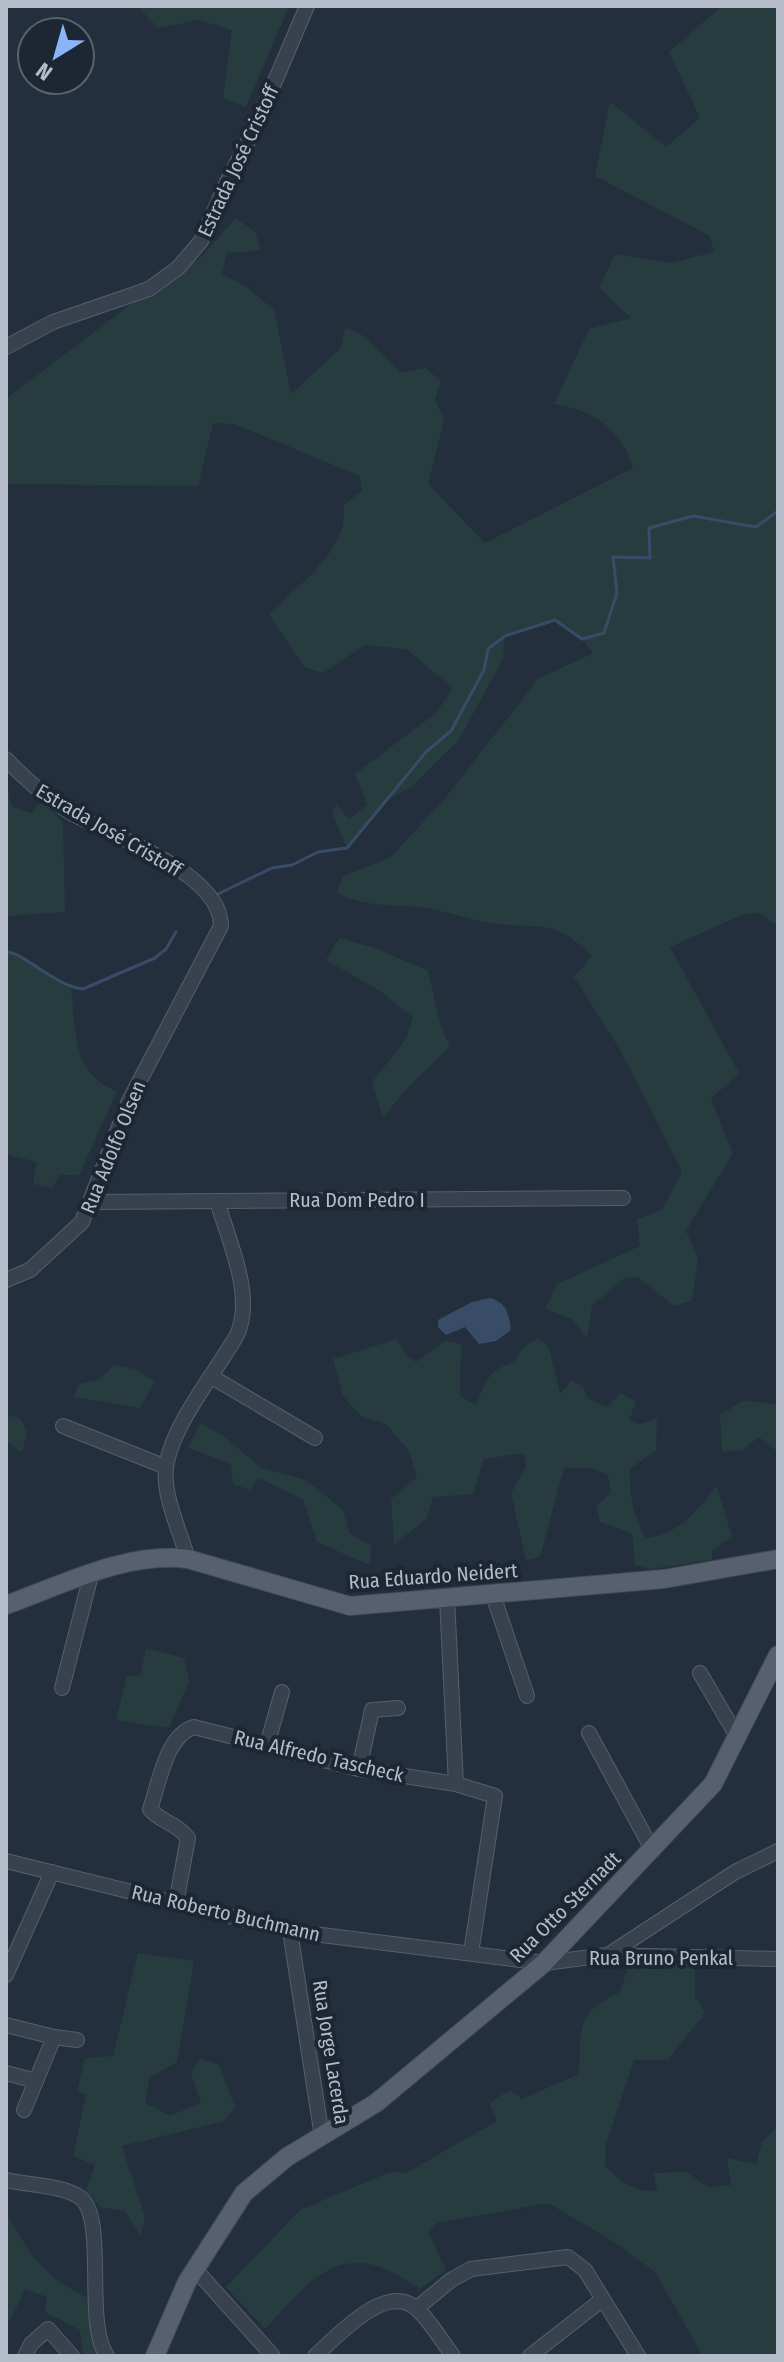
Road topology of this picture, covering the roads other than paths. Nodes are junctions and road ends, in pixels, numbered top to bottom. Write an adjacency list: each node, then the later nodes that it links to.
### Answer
1 (307, 6): 2 (street, Estrada José Cristoff)
2 (6, 347)
3 (6, 759): 4 (street, Estrada José Cristoff)
4 (212, 944): 7 (street, Rua Adolfo Olsen)
5 (623, 1198): 6 (street, Rua Dom Pedro I)
6 (217, 1201): 7 (street, Rua Dom Pedro I); 9 (street)
7 (91, 1202): 8 (street, Rua Adolfo Olsen)
8 (6, 1280)
9 (212, 1377): 11 (street); 12 (street)
10 (63, 1426): 12 (street)
11 (315, 1438)
12 (166, 1467): 13 (street)
13 (188, 1559): 15 (main road, Rua Eduardo Neidert); 17 (main road, Rua Eduardo Neidert)
14 (778, 1559): 16 (main road, Rua Eduardo Neidert)
15 (91, 1575): 18 (main road, Rua Eduardo Neidert); 21 (street)
16 (493, 1595): 17 (main road, Rua Eduardo Neidert); 23 (street)
17 (447, 1598): 29 (street)
18 (6, 1605)
19 (778, 1655): 26 (main road, Rua Otto Sternadt)
20 (700, 1673): 26 (street)
21 (62, 1688)
22 (282, 1692): 27 (street)
23 (527, 1696)
24 (398, 1708): 28 (street)
25 (589, 1733): 30 (street)
26 (738, 1738): 30 (main road, Rua Otto Sternadt)
27 (267, 1745): 28 (street, Rua Alfredo Tascheck); 34 (street, Rua Alfredo Tascheck)
28 (359, 1769): 29 (street, Rua Alfredo Tascheck)
29 (456, 1784): 36 (street, Rua Alfredo Tascheck)
30 (653, 1851): 39 (main road, Rua Otto Sternadt)
31 (778, 1851): 37 (street)
32 (6, 1861): 33 (street, Rua Roberto Buchmann)
33 (52, 1872): 34 (street, Rua Roberto Buchmann); 40 (street)
34 (176, 1903): 35 (street, Rua Roberto Buchmann)
35 (290, 1931): 36 (street, Rua Roberto Buchmann); 47 (street, Rua Jorge Lacerda)
36 (471, 1953): 39 (street, Rua Roberto Buchmann)
37 (607, 1955): 38 (street, Rua Bruno Penkal); 39 (street, Rua Bruno Penkal)
38 (778, 1959)
39 (544, 1963): 47 (main road, Rua Otto Sternadt)
40 (6, 1975)
41 (6, 2025): 42 (street)
42 (54, 2037): 43 (street); 45 (street)
43 (77, 2040)
44 (6, 2073): 45 (street)
45 (36, 2081): 46 (street)
46 (24, 2110)
47 (322, 2137): 49 (main road, Rua Jorge Lacerda)
48 (6, 2180): 54 (street)
49 (195, 2269): 55 (main road, Rua Jorge Lacerda); 56 (street)
50 (603, 2299): 51 (street); 59 (street); 60 (street)
51 (417, 2308): 57 (street); 58 (street)
52 (25, 2356): 53 (street)
53 (72, 2356)
54 (107, 2356)
55 (155, 2356)
56 (273, 2356)
57 (315, 2356)
58 (453, 2356)
59 (530, 2356)
60 (638, 2356)

